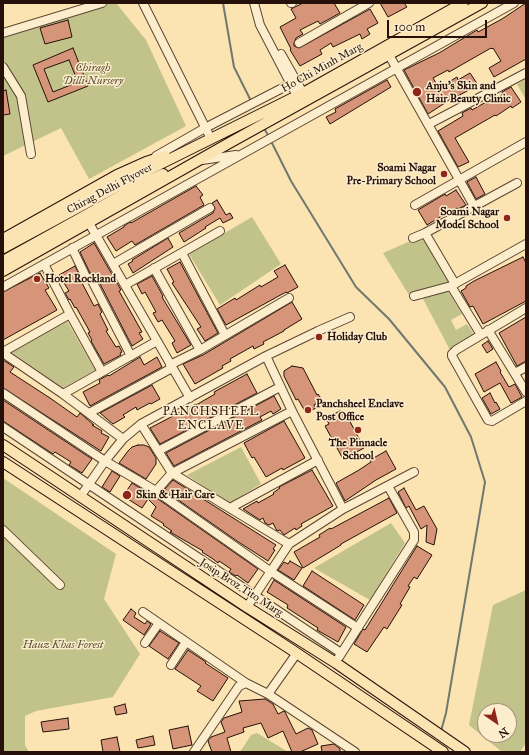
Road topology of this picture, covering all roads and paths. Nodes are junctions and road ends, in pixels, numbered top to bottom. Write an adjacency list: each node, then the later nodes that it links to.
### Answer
1 (102, 3): 9 (street)
2 (144, 3): 18 (street)
3 (254, 3): 15 (street)
4 (258, 3): 15 (street)
5 (369, 3): 10 (street)
6 (463, 3): 16 (main road, Ho Chi Minh Marg)
7 (482, 3): 11 (main road, Ho Chi Minh Marg)
8 (514, 3): 13 (street)
9 (3, 34)
10 (299, 43)
11 (389, 55): 13 (street); 16 (main road, Ho Chi Minh Marg)
12 (3, 67): 23 (street)
13 (397, 68): 17 (street); 24 (street)
14 (526, 73): 17 (street)
15 (293, 83): 16 (street); 18 (street)
16 (300, 97): 19 (main road, Ho Chi Minh Marg); 20 (main road, Ho Chi Minh Marg)
17 (428, 124): 28 (street)
18 (205, 128): 19 (street); 26 (street)
19 (211, 139): 22 (main road, Ho Chi Minh Marg)
20 (231, 142): 25 (main road); 27 (main road, Chirag Delhi Flyover)
21 (526, 142): 28 (street)
22 (191, 149): 26 (main road); 27 (main road, Chirag Delhi Flyover)
23 (31, 154)
24 (241, 154): 25 (street); 36 (street)
25 (199, 161): 33 (main road)
26 (146, 162): 38 (main road)
27 (138, 180): 40 (main road, Chirag Delhi Flyover); 43 (main road, Chirag Delhi Flyover)
28 (460, 180): 30 (street); 31 (street)
29 (517, 183): 31 (street)
30 (415, 205)
31 (474, 206): 35 (street)
32 (210, 208): 45 (street)
33 (89, 223): 36 (street); 47 (main road)
34 (220, 231): 42 (street)
35 (425, 233): 37 (street); 49 (street)
36 (96, 235): 41 (street); 45 (street)
37 (414, 238)
38 (3, 239)
39 (526, 244): 49 (street)
40 (3, 248)
41 (72, 248): 44 (street); 62 (street)
42 (182, 253): 46 (street); 57 (street)
43 (3, 261)
44 (44, 264): 50 (street); 54 (street)
45 (113, 264): 48 (street)
46 (154, 268): 48 (street); 60 (street)
47 (3, 271)
48 (125, 285): 59 (street)
49 (453, 285): 51 (street); 58 (street)
50 (3, 287)
51 (414, 296)
52 (289, 298): 57 (street)
53 (526, 308): 56 (street)
54 (70, 314): 61 (street); 66 (street)
55 (350, 317): 63 (street)
56 (488, 330): 58 (street); 67 (street)
57 (225, 335): 60 (street)
58 (480, 335): 73 (street)
59 (157, 341): 62 (street); 64 (street)
60 (200, 350): 64 (street)
61 (3, 352): 71 (street)
62 (131, 356): 66 (street)
63 (266, 356): 68 (street); 72 (street)
64 (171, 366): 72 (street); 75 (street)
65 (526, 367): 67 (street)
66 (102, 372): 71 (street)
67 (515, 373): 69 (street)
68 (280, 387): 74 (street); 80 (street)
69 (526, 392)
70 (3, 393): 82 (street)
71 (62, 394): 75 (street)
72 (190, 398): 76 (street)
73 (526, 401)
74 (292, 411): 81 (street); 85 (street)
75 (89, 413): 78 (street)
76 (141, 424): 78 (street); 80 (street)
77 (3, 427): 86 (street)
78 (122, 440): 82 (street)
79 (3, 445): 89 (main road, Josip Broz Tito Marg)
80 (158, 451): 85 (street)
81 (318, 460): 90 (street); 91 (street)
82 (105, 461): 86 (street); 88 (street)
83 (3, 462): 103 (main road)
84 (414, 472): 87 (street)
85 (172, 473): 88 (street); 90 (street)
86 (89, 485): 89 (street); 96 (street)
87 (388, 486): 91 (street); 100 (street)
88 (156, 491): 94 (street)
89 (80, 497): 97 (main road, Josip Broz Tito Marg)
90 (230, 508): 93 (street)
91 (343, 509): 93 (street)
92 (3, 530): 95 (street)
93 (289, 544): 94 (street)
94 (270, 571): 96 (street); 100 (street)
95 (60, 585)
96 (255, 596): 97 (street); 104 (street)
97 (247, 607): 105 (main road, Josip Broz Tito Marg)
98 (143, 612): 99 (street)
99 (159, 623): 101 (street); 102 (street)
100 (358, 628): 104 (street)
101 (186, 642): 106 (street); 107 (street)
102 (145, 643)
103 (297, 654): 108 (street); 112 (main road)
104 (341, 654): 105 (street)
105 (336, 663): 109 (main road, Josip Broz Tito Marg)
106 (171, 665)
107 (246, 683): 108 (street); 110 (street)
108 (268, 694): 111 (street)
109 (461, 749)
110 (194, 752)
111 (355, 752)
112 (443, 752)

